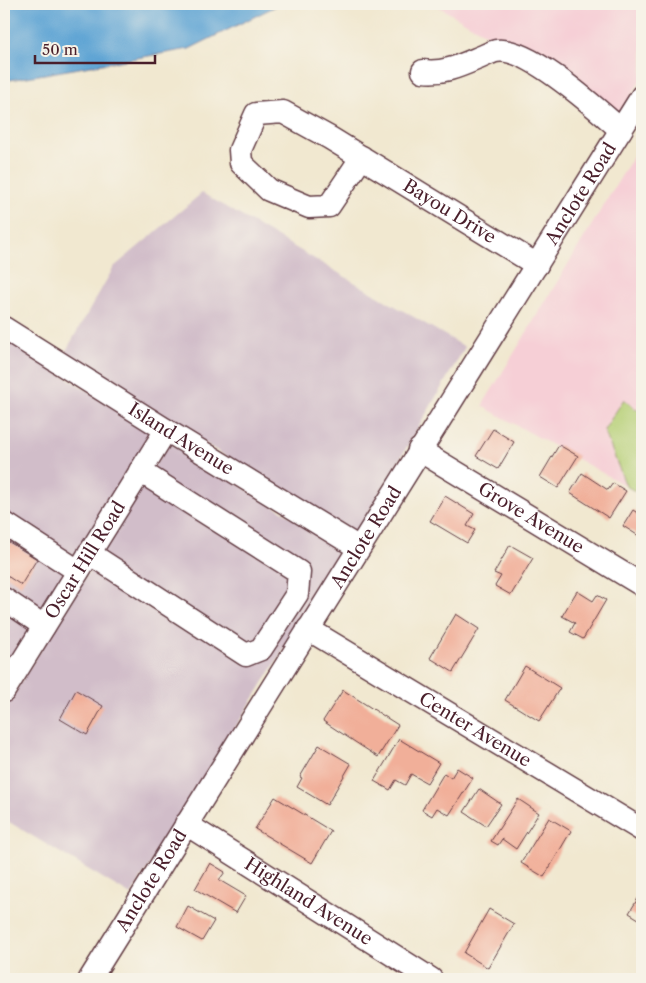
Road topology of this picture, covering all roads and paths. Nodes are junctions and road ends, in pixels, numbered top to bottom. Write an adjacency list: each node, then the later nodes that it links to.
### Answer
1 (423, 71): 3 (street)
2 (642, 96): 3 (street, Anclote Road)
3 (621, 130): 5 (street, Anclote Road)
4 (362, 158): 4 (street, Bayou Drive); 5 (street, Bayou Drive)
5 (537, 265): 8 (street, Anclote Road)
6 (4, 328): 7 (street, Island Avenue)
7 (166, 430): 9 (street, Oscar Hill Road); 11 (street, Island Avenue)
8 (419, 450): 11 (street, Anclote Road); 13 (street, Grove Avenue)
9 (140, 472): 12 (street, Oscar Hill Road); 12 (street)
10 (4, 523): 12 (street)
11 (358, 548): 16 (street, Anclote Road)
12 (84, 562): 15 (street, Oscar Hill Road)
13 (642, 585)
14 (4, 599): 15 (street)
15 (44, 626): 17 (street, Oscar Hill Road)
16 (308, 629): 18 (street, Anclote Road); 19 (street, Center Avenue)
17 (6, 684)
18 (186, 824): 20 (street, Anclote Road); 21 (street, Highland Avenue)
19 (642, 830)
20 (90, 979)
21 (432, 979)

